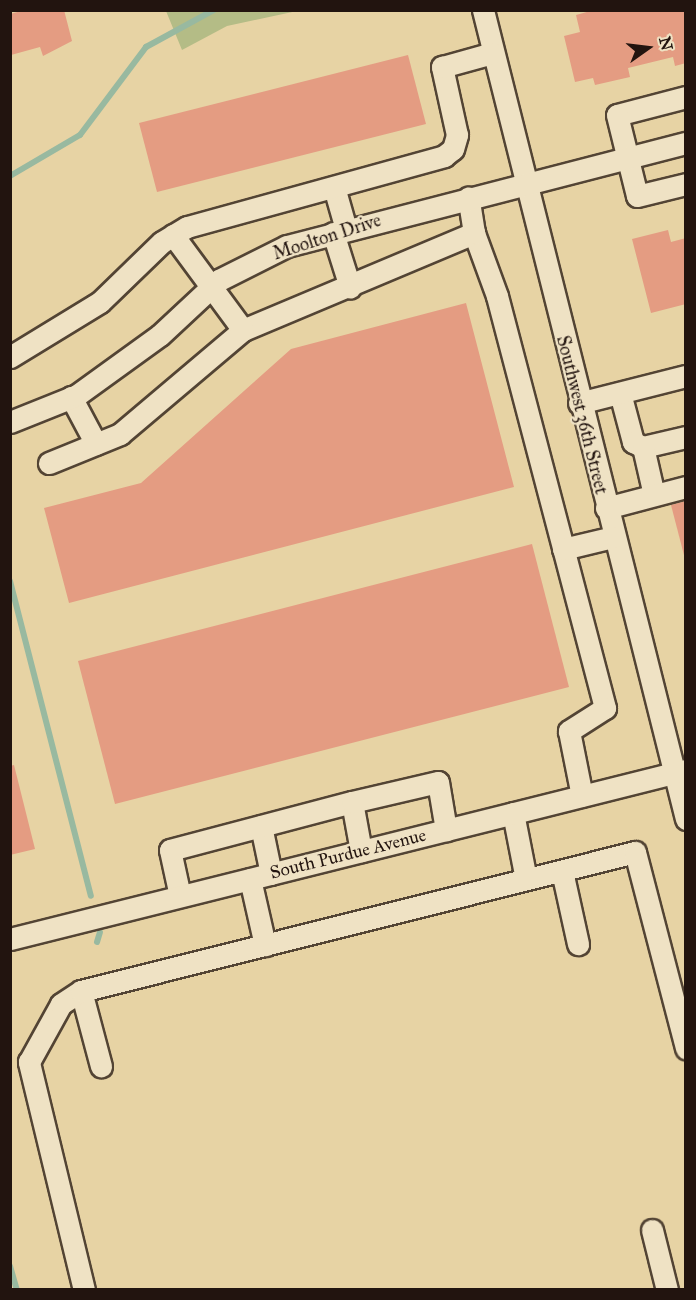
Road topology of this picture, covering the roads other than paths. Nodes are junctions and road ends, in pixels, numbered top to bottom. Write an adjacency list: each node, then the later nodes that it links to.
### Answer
1 (483, 10): 2 (street, Southwest 36th Street)
2 (492, 53): 6 (street, Southwest 36th Street); 8 (street)
3 (686, 97): 5 (street)
4 (686, 143): 5 (street, Moolton Drive)
5 (627, 157): 6 (street, Moolton Drive); 7 (street)
6 (524, 182): 9 (street, Moolton Drive); 20 (street, Southwest 36th Street)
7 (686, 184)
8 (334, 186): 10 (street); 12 (street)
9 (468, 196): 10 (street, Moolton Drive); 11 (street)
10 (340, 231): 13 (street, Moolton Drive); 14 (street)
11 (474, 233): 14 (street); 30 (street)
12 (173, 235): 13 (street); 16 (street)
13 (211, 287): 15 (street); 19 (street, Moolton Drive)
14 (350, 287): 15 (street)
15 (243, 330): 23 (street)
16 (10, 357)
17 (686, 376): 18 (street)
18 (615, 394): 20 (street); 24 (street)
19 (71, 397): 21 (street, Moolton Drive); 23 (street)
20 (579, 403): 28 (street, Southwest 36th Street)
21 (10, 422)
22 (686, 437): 24 (street)
23 (96, 444): 25 (street)
24 (643, 447): 27 (street)
25 (49, 463)
26 (686, 487): 27 (street)
27 (654, 495): 28 (street)
28 (606, 508): 29 (street, Southwest 36th Street)
29 (613, 537): 30 (street); 31 (street, Southwest 36th Street)
30 (563, 549): 32 (street)
31 (680, 772): 32 (street, South Purdue Avenue); 35 (street, Southwest 36th Street)
32 (582, 796): 34 (street, South Purdue Avenue)
33 (352, 802): 36 (street); 37 (street); 38 (street)
34 (513, 813): 37 (street, South Purdue Avenue); 42 (street)
35 (686, 819)
36 (261, 826): 40 (street); 43 (street)
37 (446, 830): 38 (street, South Purdue Avenue)
38 (361, 851): 40 (street, South Purdue Avenue)
39 (562, 870): 42 (street); 45 (street); 48 (street)
40 (271, 874): 41 (street, South Purdue Avenue)
41 (250, 879): 43 (street, South Purdue Avenue); 46 (street)
42 (526, 879): 46 (street)
43 (180, 896): 44 (street, South Purdue Avenue)
44 (10, 939)
45 (578, 944)
46 (265, 945): 47 (street)
47 (81, 991): 49 (street); 51 (street)
48 (686, 1048)
49 (101, 1066)
50 (652, 1230): 52 (street)
51 (84, 1290)
52 (667, 1290)

